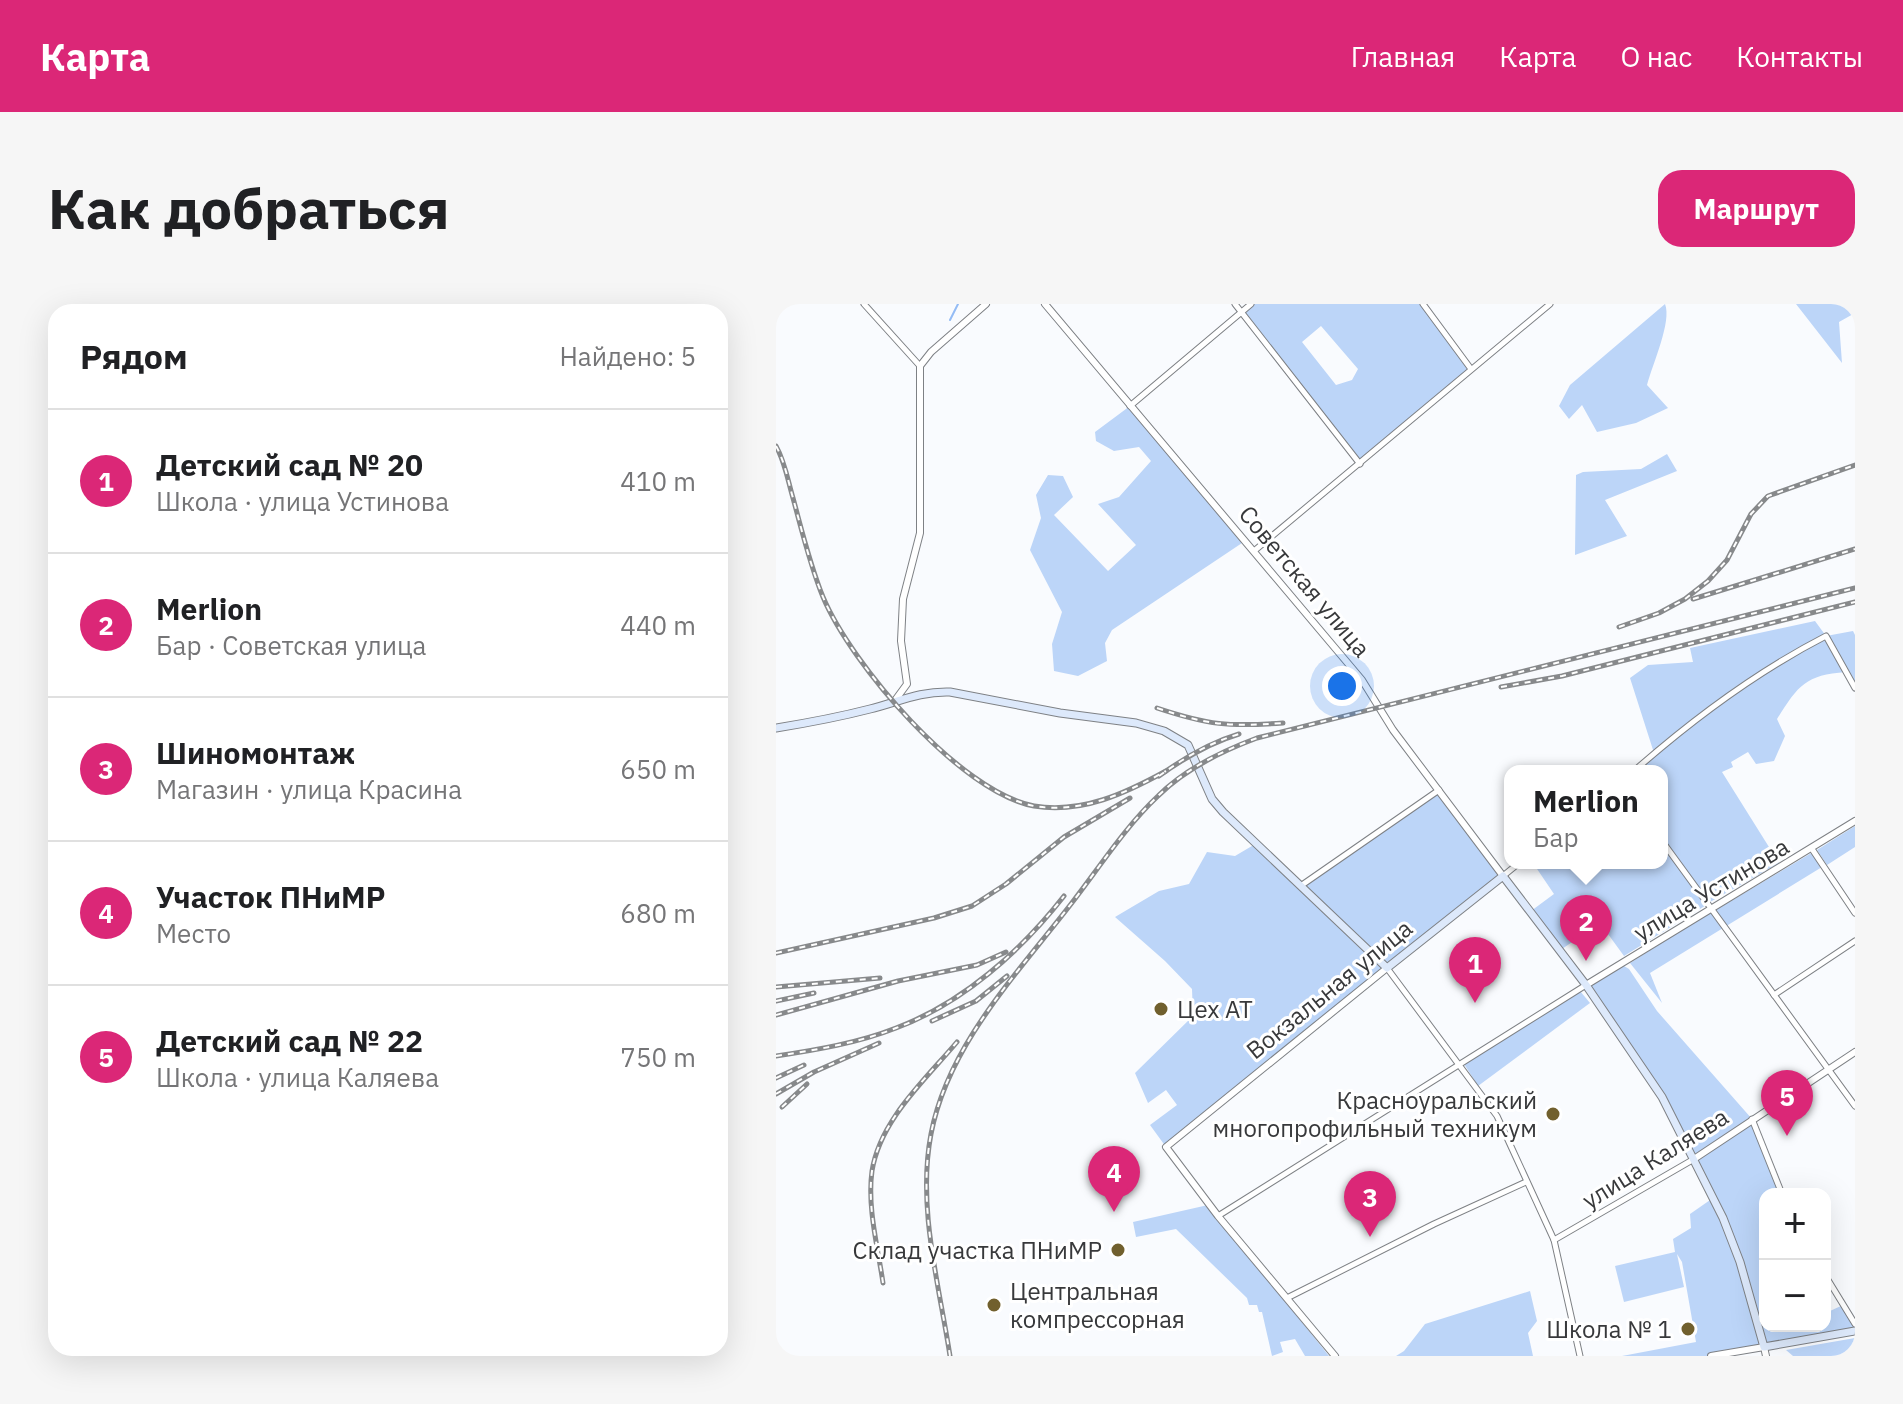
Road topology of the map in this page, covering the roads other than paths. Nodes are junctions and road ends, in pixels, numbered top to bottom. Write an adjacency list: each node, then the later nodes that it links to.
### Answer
1 (864, 304): 9 (street)
2 (986, 304): 9 (street)
3 (1045, 304): 11 (street, Советская улица)
4 (1235, 304): 8 (street)
5 (1251, 304): 8 (street)
6 (1423, 304): 10 (street)
7 (1550, 304): 10 (street)
8 (1241, 312): 11 (street); 12 (street)
9 (920, 366): 15 (street)
10 (1471, 369): 12 (street)
11 (1130, 406): 13 (street, Советская улица)
12 (1360, 464): 13 (street)
13 (1254, 551): 18 (street, Советская улица)
14 (1855, 688): 17 (street)
15 (896, 699): 16 (main road); 24 (main road)
16 (776, 728)
17 (1641, 765)
18 (1439, 790): 23 (street, Советская улица); 24 (street)
19 (1855, 821): 21 (street, улица Устинова)
20 (1668, 849): 25 (street)
21 (1812, 849): 25 (street, улица Устинова); 26 (street)
22 (1512, 869): 23 (street, Вокзальная улица)
23 (1503, 876): 28 (main road, Вокзальная улица); 29 (main road, Советская улица)
24 (1302, 885): 28 (main road)
25 (1712, 908): 29 (street, улица Устинова); 30 (street)
26 (1855, 913)
27 (1855, 941): 30 (street)
28 (1387, 968): 32 (street); 39 (street, Вокзальная улица)
29 (1586, 985): 32 (street, улица Устинова); 36 (main road, Советская улица)
30 (1774, 995): 33 (street)
31 (1855, 1052): 33 (street, улица Каляева)
32 (1460, 1064): 37 (street); 39 (street, улица Устинова)
33 (1828, 1070): 34 (street); 35 (street, улица Каляева)
34 (1855, 1106)
35 (1752, 1119): 36 (street, улица Каляева); 38 (street)
36 (1694, 1159): 40 (street, улица Каляева); 45 (main road, Советская улица)
37 (1526, 1182): 40 (street); 42 (street)
38 (1780, 1188)
39 (1218, 1216): 42 (street)
40 (1554, 1240): 47 (street)
41 (1831, 1285): 43 (street)
42 (1287, 1298): 46 (street)
43 (1855, 1324)
44 (1855, 1331): 45 (main road)
45 (1764, 1347): 48 (street); 49 (street, Советская улица)
46 (1335, 1356)
47 (1580, 1356)
48 (1711, 1356)
49 (1766, 1356)

